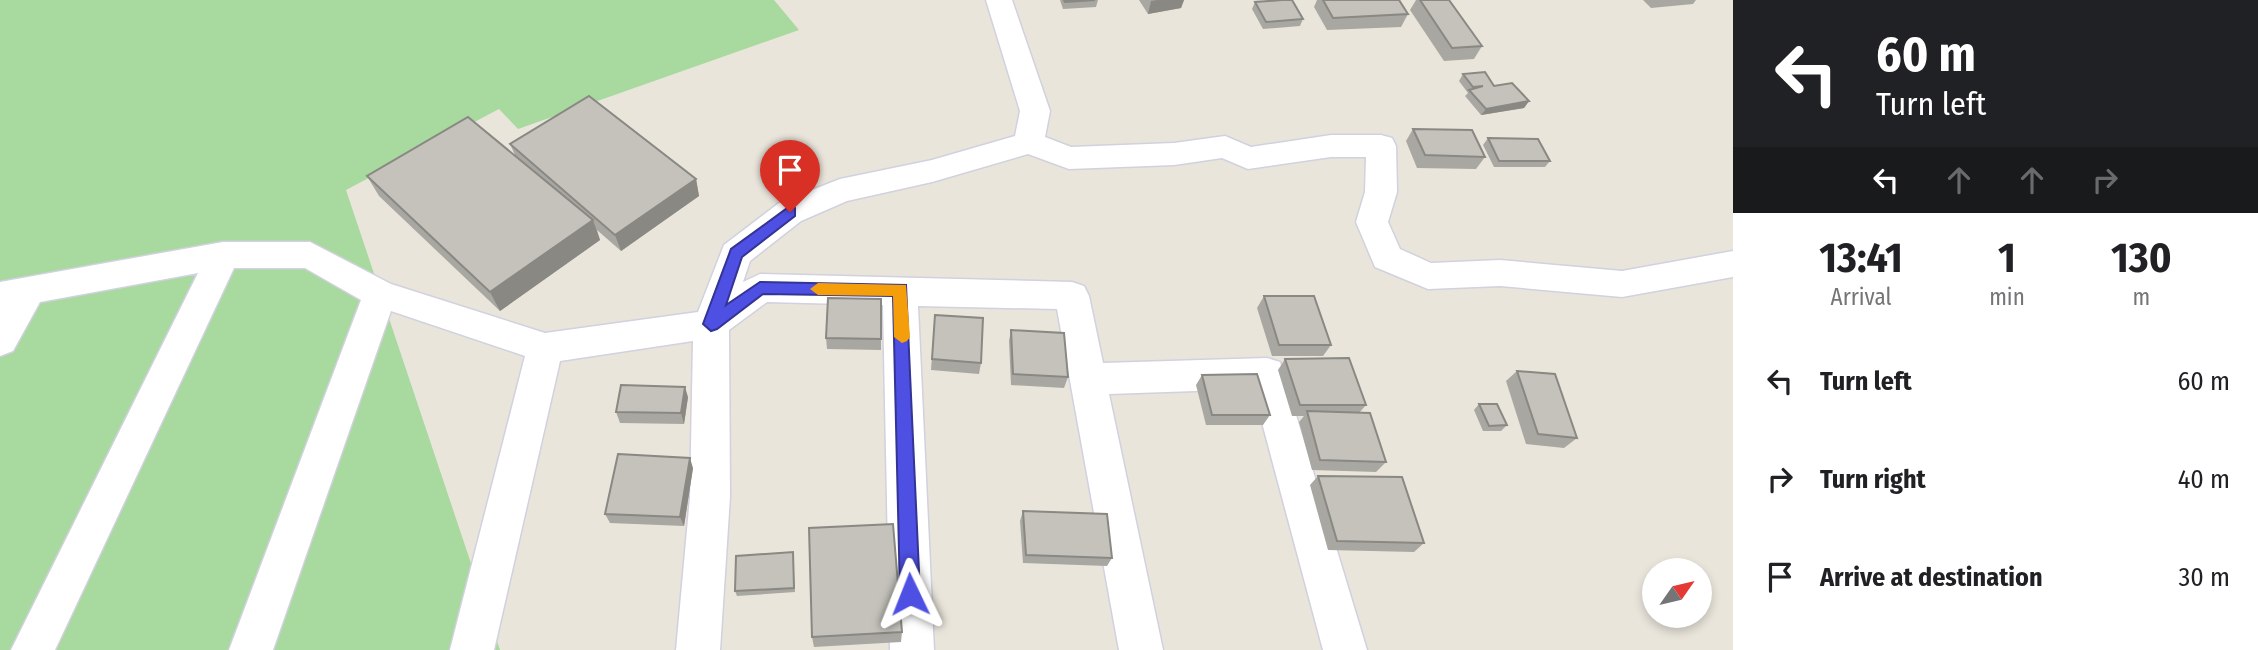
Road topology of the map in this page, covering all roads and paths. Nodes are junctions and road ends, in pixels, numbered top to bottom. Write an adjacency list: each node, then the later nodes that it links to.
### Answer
1 (999, 0): 2 (street)
2 (1029, 143): 4 (street); 8 (street)
3 (223, 255): 6 (street); 7 (street); 12 (street)
4 (1733, 264)
5 (900, 289): 8 (street); 11 (street); 16 (street)
6 (15, 292): 9 (street)
7 (380, 294): 10 (street); 13 (street)
8 (711, 324): 10 (street); 15 (street)
9 (0, 341)
10 (545, 348): 14 (street)
11 (1090, 379): 17 (street); 18 (street)
12 (33, 650)
13 (251, 650)
14 (471, 650)
15 (698, 650)
16 (912, 650)
17 (1141, 650)
18 (1345, 650)

